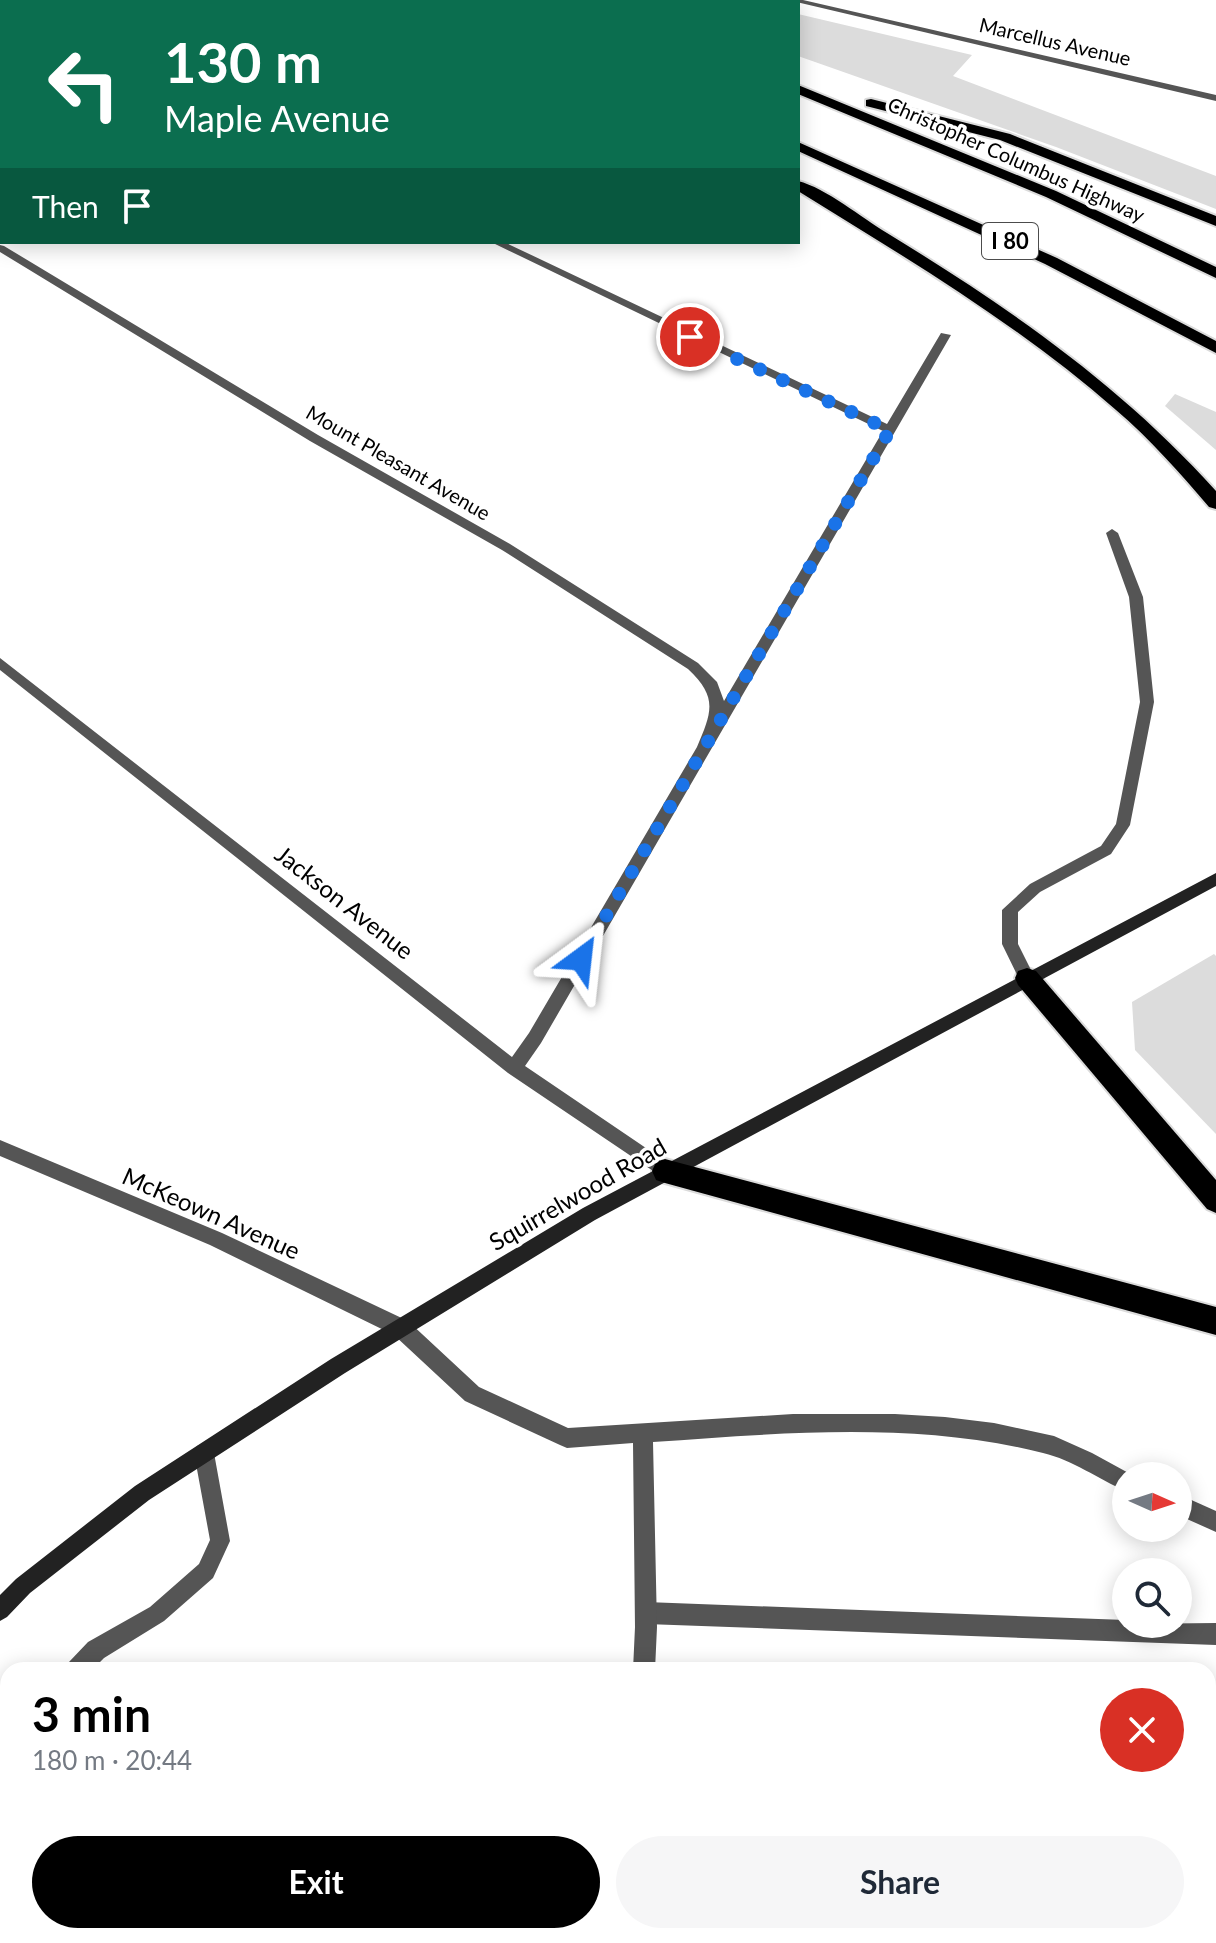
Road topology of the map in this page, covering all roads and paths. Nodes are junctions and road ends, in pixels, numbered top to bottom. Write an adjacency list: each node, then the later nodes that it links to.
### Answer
1 (800, 2): 4 (street, Marcellus Avenue)
2 (800, 87): 7 (highway)
3 (800, 88): 10 (highway, Christopher Columbus Highway / I 80)
4 (1216, 98)
5 (800, 147): 12 (highway, I 80)
6 (800, 186): 14 (highway)
7 (1216, 221)
8 (500, 244): 13 (street)
9 (0, 248): 17 (street, Mount Pleasant Avenue)
10 (1216, 273)
11 (945, 335): 13 (street)
12 (1216, 348)
13 (890, 430): 17 (street)
14 (1216, 503)
15 (1112, 533): 19 (street)
16 (0, 663): 20 (street, Jackson Avenue)
17 (704, 748): 20 (street)
18 (1216, 879): 19 (street, Squirrelwood Road)
19 (1027, 978): 22 (street, Squirrelwood Road); 23 (highway)
20 (514, 1068): 22 (street, Jackson Avenue)
21 (0, 1148): 25 (street, McKeown Avenue)
22 (665, 1171): 24 (highway); 25 (street, Squirrelwood Road)
23 (1216, 1200)
24 (1216, 1321)
25 (401, 1328): 26 (street, McKeown Avenue); 27 (street, Squirrelwood Road)
26 (643, 1433): 28 (street, McKeown Avenue); 32 (street)
27 (204, 1453): 31 (street, Squirrelwood Road); 34 (street)
28 (1112, 1475)
29 (1192, 1511): 30 (street)
30 (1216, 1522)
31 (0, 1610)
32 (646, 1613): 33 (street); 35 (street)
33 (1216, 1634)
34 (85, 1662)
35 (644, 1662)

